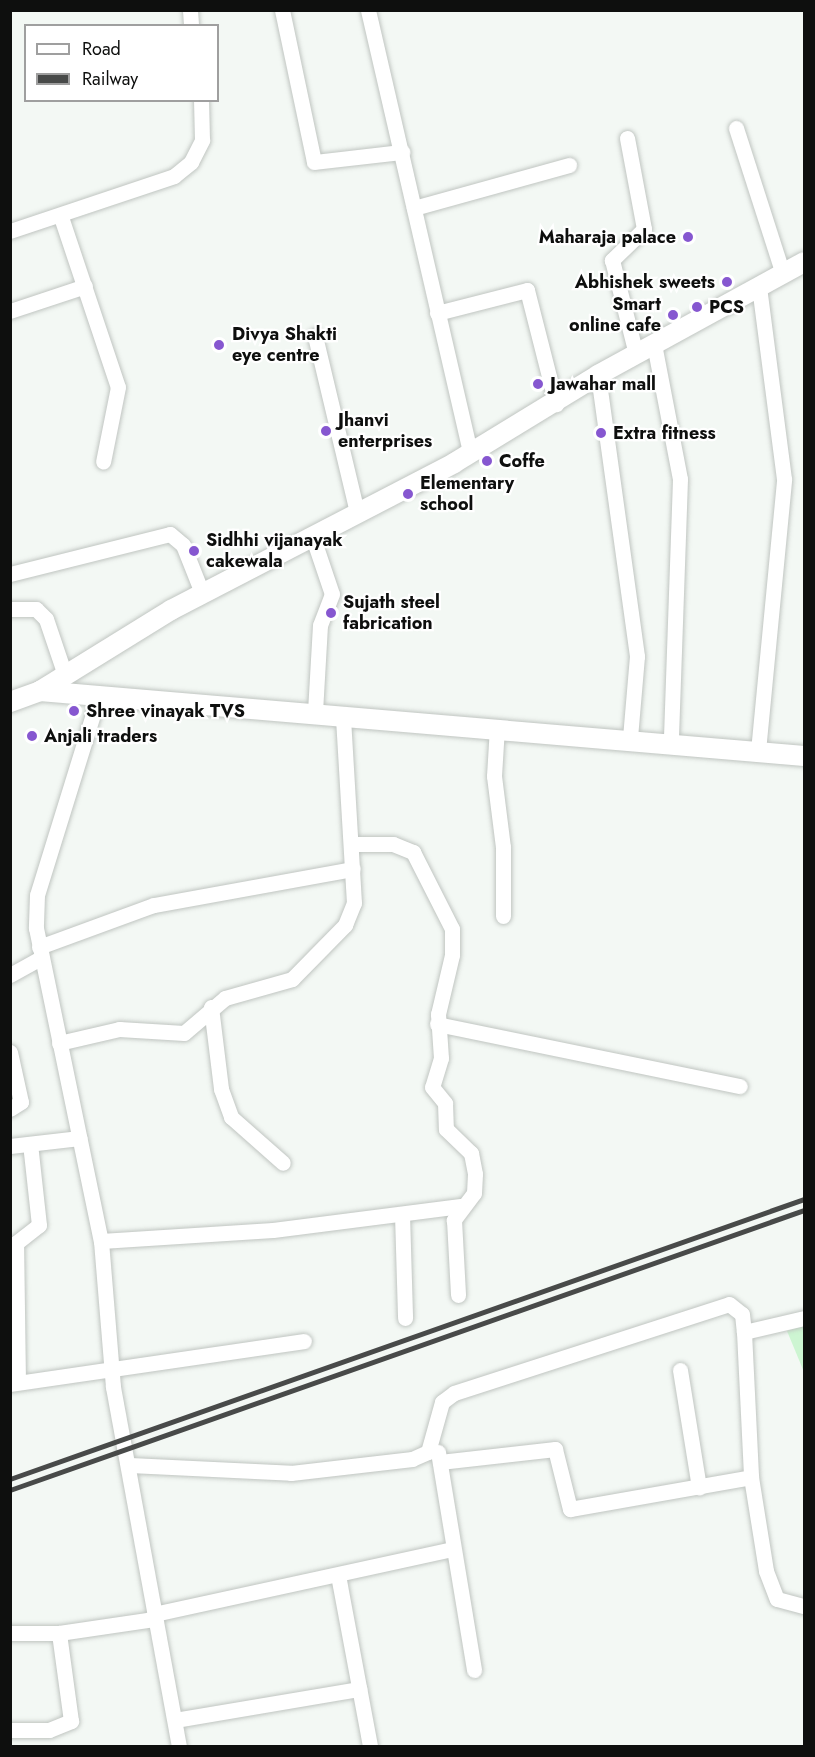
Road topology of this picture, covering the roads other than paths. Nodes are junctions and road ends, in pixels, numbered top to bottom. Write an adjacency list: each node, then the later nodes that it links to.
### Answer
1 (282, 10): 6 (street)
2 (368, 10): 6 (street)
3 (201, 102): 9 (street)
4 (735, 128): 12 (street)
5 (627, 138): 19 (street)
6 (402, 152): 8 (street)
7 (569, 165): 8 (street)
8 (414, 208): 16 (street)
9 (61, 217): 10 (street); 13 (street)
10 (10, 231)
11 (804, 262): 12 (main road)
12 (783, 274): 14 (main road)
13 (85, 286): 15 (street); 23 (street)
14 (759, 287): 18 (main road); 38 (street)
15 (10, 311)
16 (437, 313): 21 (street); 22 (street)
17 (315, 336): 24 (street)
18 (654, 344): 19 (main road); 37 (street)
19 (636, 354): 20 (main road)
20 (598, 375): 21 (main road); 36 (street)
21 (556, 404): 22 (main road)
22 (470, 452): 24 (main road)
23 (103, 462)
24 (357, 512): 25 (main road)
25 (312, 535): 27 (main road); 33 (street)
26 (10, 574): 27 (street)
27 (202, 593): 29 (main road)
28 (10, 609): 29 (street)
29 (65, 675): 30 (main road)
30 (40, 691): 31 (main road); 32 (main road)
31 (98, 698): 33 (main road); 43 (street)
32 (10, 702)
33 (315, 713): 34 (main road)
34 (343, 716): 35 (main road); 40 (street)
35 (497, 727): 36 (main road); 42 (street)
36 (630, 737): 37 (main road)
37 (671, 742): 38 (main road)
38 (758, 751): 39 (main road)
39 (804, 756)
40 (353, 844): 41 (street); 46 (street)
41 (353, 869): 43 (street); 45 (street)
42 (503, 916)
43 (40, 952): 44 (street); 47 (street)
44 (10, 975)
45 (212, 1007): 47 (street); 54 (street)
46 (437, 1024): 49 (street); 55 (street)
47 (59, 1043): 51 (street)
48 (10, 1052): 50 (street)
49 (740, 1086)
50 (10, 1109)
51 (80, 1138): 52 (street); 57 (street)
52 (30, 1144): 53 (street); 65 (street)
53 (10, 1146)
54 (283, 1162)
55 (460, 1206): 56 (street); 58 (street)
56 (402, 1214): 57 (street); 59 (street)
57 (101, 1241): 63 (street)
58 (458, 1295)
59 (405, 1318)
60 (804, 1318): 61 (street)
61 (744, 1332): 66 (street); 69 (street)
62 (304, 1341): 63 (street)
63 (113, 1365): 65 (street); 68 (street)
64 (680, 1371): 70 (street)
65 (14, 1383)
66 (436, 1437): 67 (street); 68 (street)
67 (440, 1462): 70 (street); 71 (street)
68 (130, 1465): 74 (street)
69 (751, 1477): 70 (street); 73 (street)
70 (699, 1487)
71 (453, 1549): 72 (street); 77 (street)
72 (338, 1575): 74 (street); 78 (street)
73 (804, 1606)
74 (154, 1616): 76 (street); 79 (street)
75 (10, 1633): 76 (street)
76 (59, 1633): 80 (street)
77 (474, 1670)
78 (359, 1689): 79 (street); 82 (street)
79 (175, 1720): 81 (street)
80 (10, 1730)
81 (179, 1746)
82 (370, 1746)

